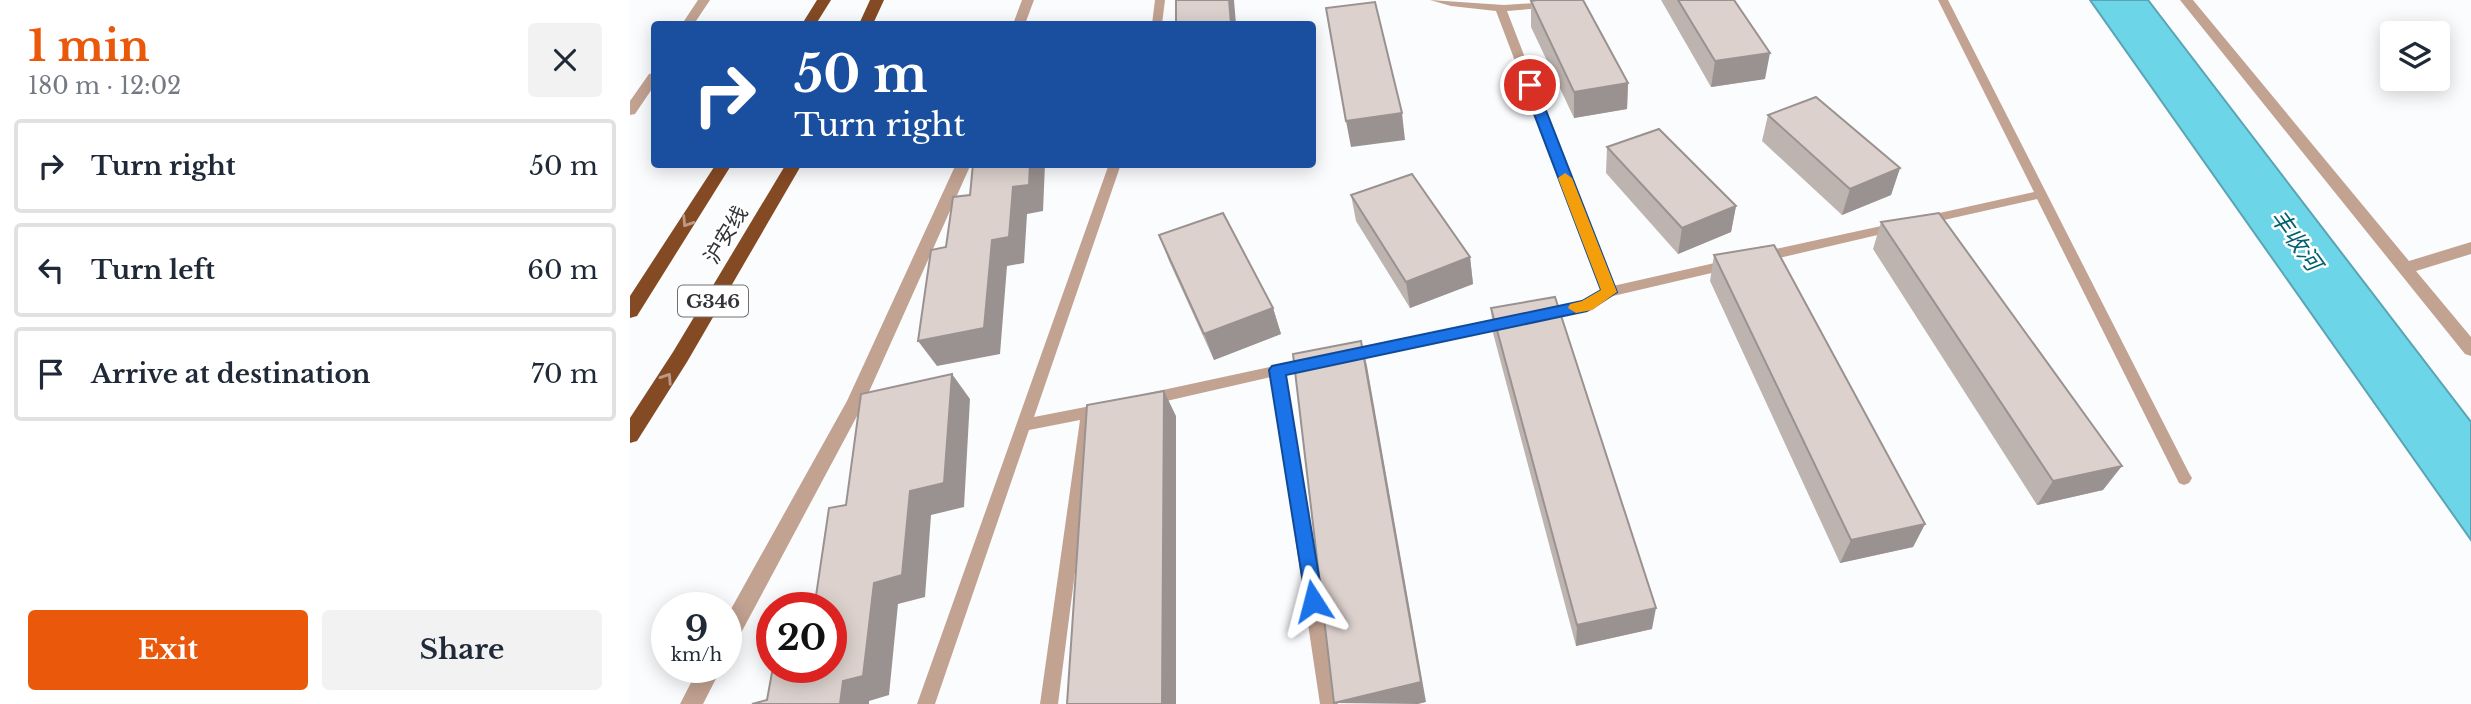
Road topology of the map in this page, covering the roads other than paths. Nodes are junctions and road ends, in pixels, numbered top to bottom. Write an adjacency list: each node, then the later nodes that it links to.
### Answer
1 (704, 0): 11 (street)
2 (824, 0): 12 (highway)
3 (877, 0): 13 (highway)
4 (1028, 0): 14 (street)
5 (1160, 0): 15 (lane)
6 (1435, 0): 10 (lane)
7 (1572, 0): 10 (lane)
8 (1943, 0): 22 (lane)
9 (2186, 0): 24 (street)
10 (1500, 7): 25 (lane)
11 (690, 21)
12 (811, 21)
13 (867, 21)
14 (1019, 21)
15 (1157, 21)
16 (651, 82): 17 (street)
17 (630, 111)
18 (721, 168): 26 (highway, 沪安线 / G346, one-way to 26)
19 (792, 168): 31 (highway, 沪安线 / G346, one-way to 19)
20 (962, 168): 33 (street)
21 (1114, 168): 30 (lane)
22 (2042, 194): 25 (lane); 32 (lane)
23 (2471, 248): 24 (street)
24 (2406, 268): 27 (street)
25 (1609, 292): 28 (lane)
26 (630, 310)
27 (2471, 349)
28 (1278, 370): 29 (lane); 38 (lane)
29 (1088, 413): 30 (lane); 37 (lane)
30 (1025, 425): 36 (lane)
31 (630, 435)
32 (2184, 478)
33 (742, 610)
34 (702, 683): 35 (street)
35 (691, 704)
36 (926, 704)
37 (1049, 704)
38 (1329, 704)

